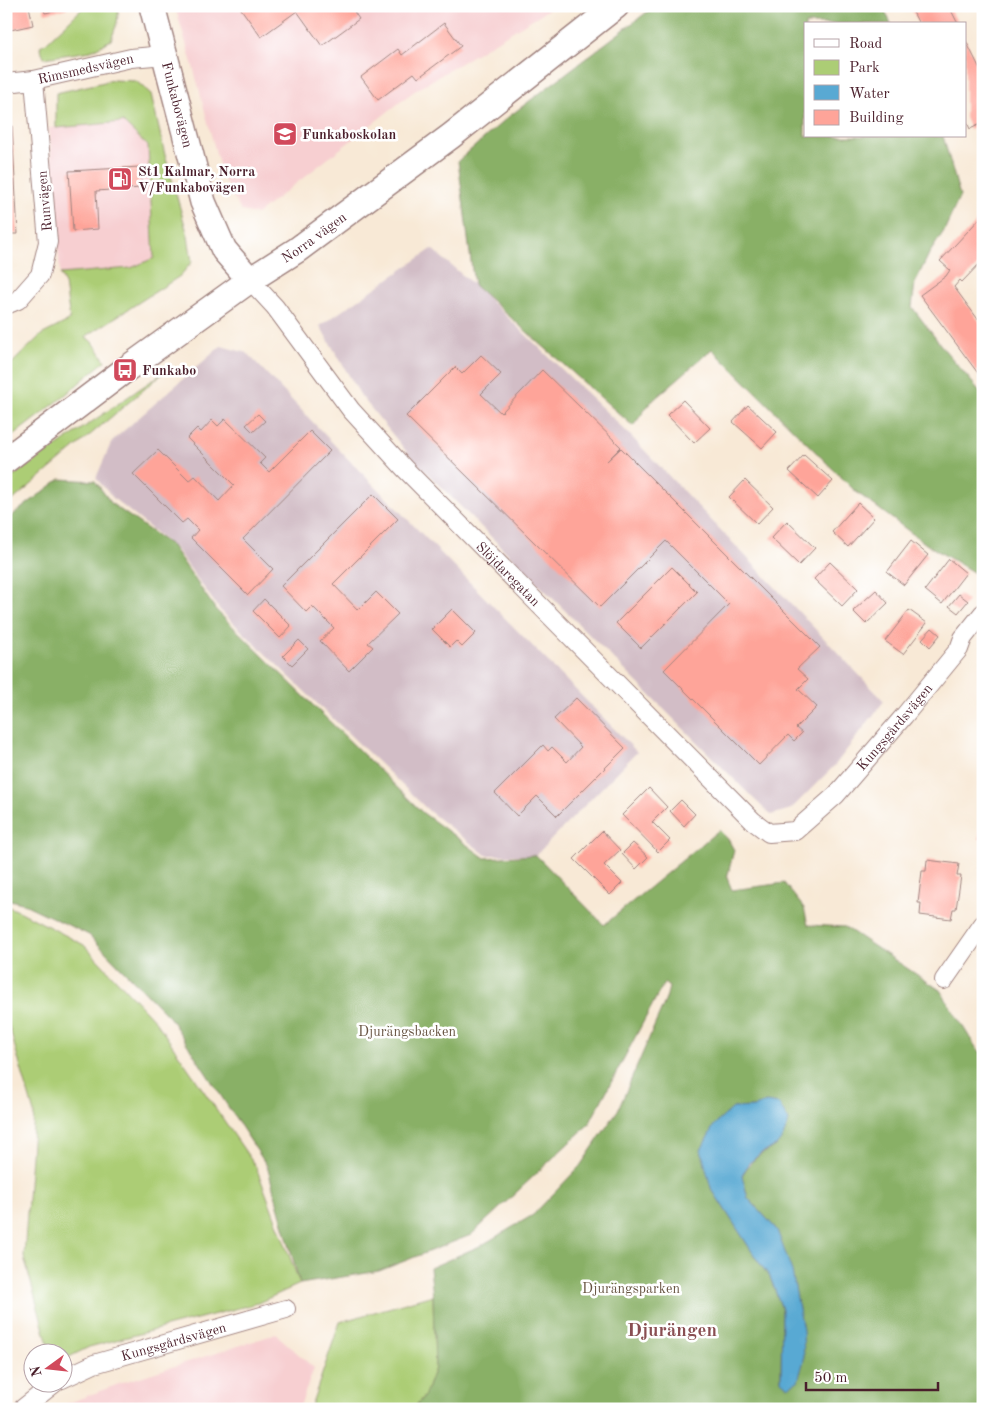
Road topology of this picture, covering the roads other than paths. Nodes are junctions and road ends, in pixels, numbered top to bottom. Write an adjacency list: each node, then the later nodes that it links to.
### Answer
1 (152, 6): 3 (main road, Funkabovägen)
2 (616, 6): 6 (main road, Norra vägen)
3 (165, 55): 4 (street, Rimsmedsvägen); 6 (main road, Funkabovägen)
4 (34, 80): 5 (street, Rimsmedsvägen); 7 (street, Runvägen)
5 (6, 83)
6 (250, 280): 8 (main road, Norra vägen); 10 (street, Slöjdaregatan)
7 (6, 304)
8 (6, 460)
9 (983, 613): 10 (street, Kungsgårdsvägen)
10 (795, 831)
11 (983, 924): 12 (street)
12 (944, 980)
13 (286, 1308): 14 (street, Kungsgårdsvägen)
14 (72, 1374)
15 (43, 1392): 16 (street)
16 (22, 1409)

